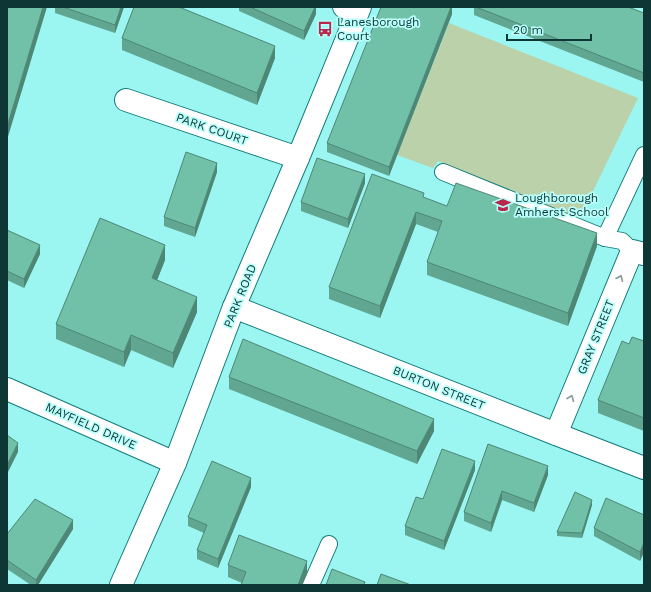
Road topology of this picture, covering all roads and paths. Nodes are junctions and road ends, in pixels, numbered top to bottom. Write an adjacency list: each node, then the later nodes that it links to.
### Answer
1 (354, 9): 4 (street, PARK ROAD)
2 (126, 100): 4 (street, PARK COURT)
3 (644, 154): 6 (lane)
4 (298, 158): 8 (street, PARK ROAD)
5 (442, 172): 6 (lane)
6 (605, 238): 7 (lane)
7 (638, 253): 10 (street, GRAY STREET, one-way to 7)
8 (234, 307): 10 (street, BURTON STREET); 11 (street, PARK ROAD)
9 (7, 390): 11 (street, MAYFIELD DRIVE)
10 (556, 434): 12 (street, BURTON STREET)
11 (175, 463): 14 (street, PARK ROAD)
12 (644, 468)
13 (329, 544): 15 (lane)
14 (121, 585)
15 (311, 585)

